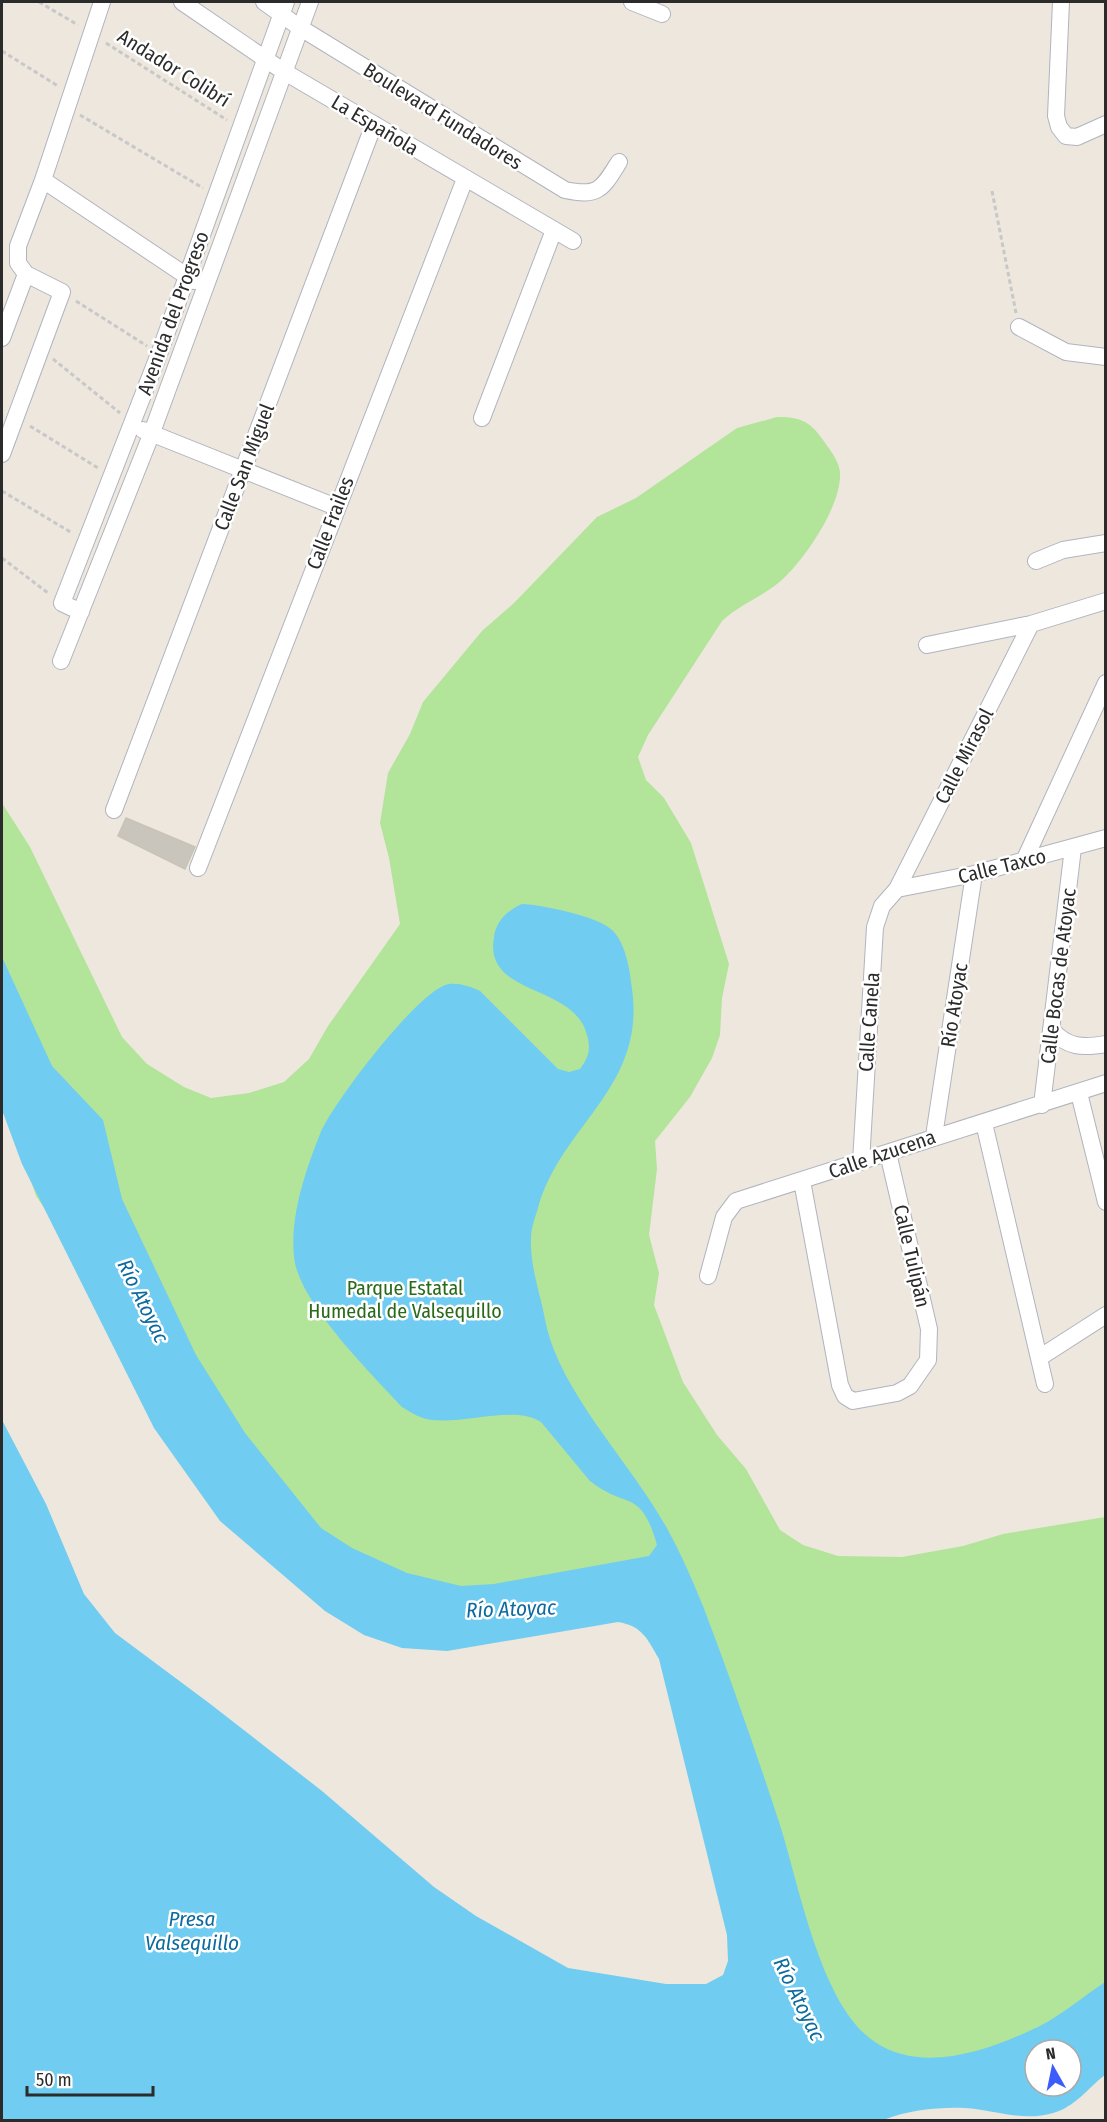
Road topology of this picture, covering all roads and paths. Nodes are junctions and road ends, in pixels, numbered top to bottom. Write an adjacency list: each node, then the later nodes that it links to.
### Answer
1 (39, 2): 11 (path, Andador Colibrí)
2 (102, 2): 11 (street)
3 (182, 2): 13 (street, La Española)
4 (264, 2): 8 (street, Boulevard Fundadores)
5 (310, 2): 10 (street, Avenida del Progreso)
6 (632, 2): 9 (street)
7 (1060, 2): 17 (street)
8 (284, 8): 10 (street, Boulevard Fundadores); 13 (street, Avenida del Progreso)
9 (663, 14)
10 (299, 27): 14 (street, Avenida del Progreso); 19 (street, Boulevard Fundadores)
11 (90, 33): 15 (street); 18 (path, Andador Colibrí)
12 (2, 51): 15 (path)
13 (266, 59): 14 (street, La Española); 18 (street, Avenida del Progreso)
14 (283, 71): 16 (street, La Española); 28 (street, Avenida del Progreso)
15 (70, 101): 21 (street); 23 (path)
16 (374, 124): 20 (street, La Española); 40 (street, Calle San Miguel)
17 (1106, 124)
18 (242, 129): 23 (street, Avenida del Progreso)
19 (619, 162)
20 (465, 179): 24 (street, La Española); 43 (street, Calle Frailes)
21 (43, 180): 26 (street); 27 (street)
22 (992, 191): 30 (path)
23 (217, 196): 27 (street, Avenida del Progreso)
24 (554, 230): 25 (street, La Española); 36 (street)
25 (573, 241)
26 (26, 274): 29 (street); 31 (street)
27 (187, 276): 28 (street); 33 (street, Avenida del Progreso)
28 (204, 288): 38 (street, Avenida del Progreso)
29 (62, 292): 32 (street); 33 (path)
30 (1019, 327): 34 (street)
31 (2, 338)
32 (40, 348): 35 (street); 37 (path)
33 (159, 354): 37 (street, Avenida del Progreso)
34 (1106, 357)
35 (15, 417): 39 (street); 41 (path)
36 (482, 418)
37 (133, 423): 38 (street); 41 (street, Avenida del Progreso)
38 (151, 435): 40 (street); 50 (street, Avenida del Progreso)
39 (2, 454)
40 (244, 469): 43 (street); 55 (street, Calle San Miguel)
41 (111, 476): 44 (street, Avenida del Progreso)
42 (2, 491): 44 (path)
43 (336, 507): 59 (street, Calle Frailes)
44 (86, 540): 49 (street, Avenida del Progreso)
45 (1106, 543): 47 (street)
46 (2, 558): 49 (path)
47 (1036, 561)
48 (1106, 601): 51 (street)
49 (62, 603): 50 (street)
50 (81, 612): 53 (street, Avenida del Progreso)
51 (1031, 624): 52 (street); 61 (street, Calle Mirasol)
52 (927, 645)
53 (61, 662)
54 (1106, 683): 58 (street)
55 (114, 810)
56 (1106, 838): 57 (street, Calle Taxco)
57 (1074, 848): 58 (street, Calle Taxco); 62 (street, Calle Bocas de Atoyac)
58 (1024, 861): 60 (street, Calle Taxco)
59 (198, 868)
60 (974, 874): 61 (street, Calle Taxco); 68 (street, Río Atoyac)
61 (897, 889): 70 (street, Calle Canela)
62 (1051, 1029): 63 (street); 66 (street, Calle Bocas de Atoyac)
63 (1106, 1044)
64 (1106, 1083): 65 (street, Calle Azucena)
65 (1079, 1093): 66 (street, Calle Azucena); 72 (street)
66 (1042, 1105): 67 (street, Calle Azucena)
67 (984, 1123): 68 (street, Calle Azucena); 75 (street)
68 (934, 1136): 69 (street, Calle Azucena)
69 (888, 1153): 70 (street, Calle Azucena); 71 (street, Calle Tulipán)
70 (861, 1162): 71 (street, Calle Azucena)
71 (802, 1181): 73 (street, Calle Azucena)
72 (1106, 1202)
73 (708, 1276)
74 (1106, 1315): 75 (street)
75 (1039, 1358): 76 (street)
76 (1045, 1384)

